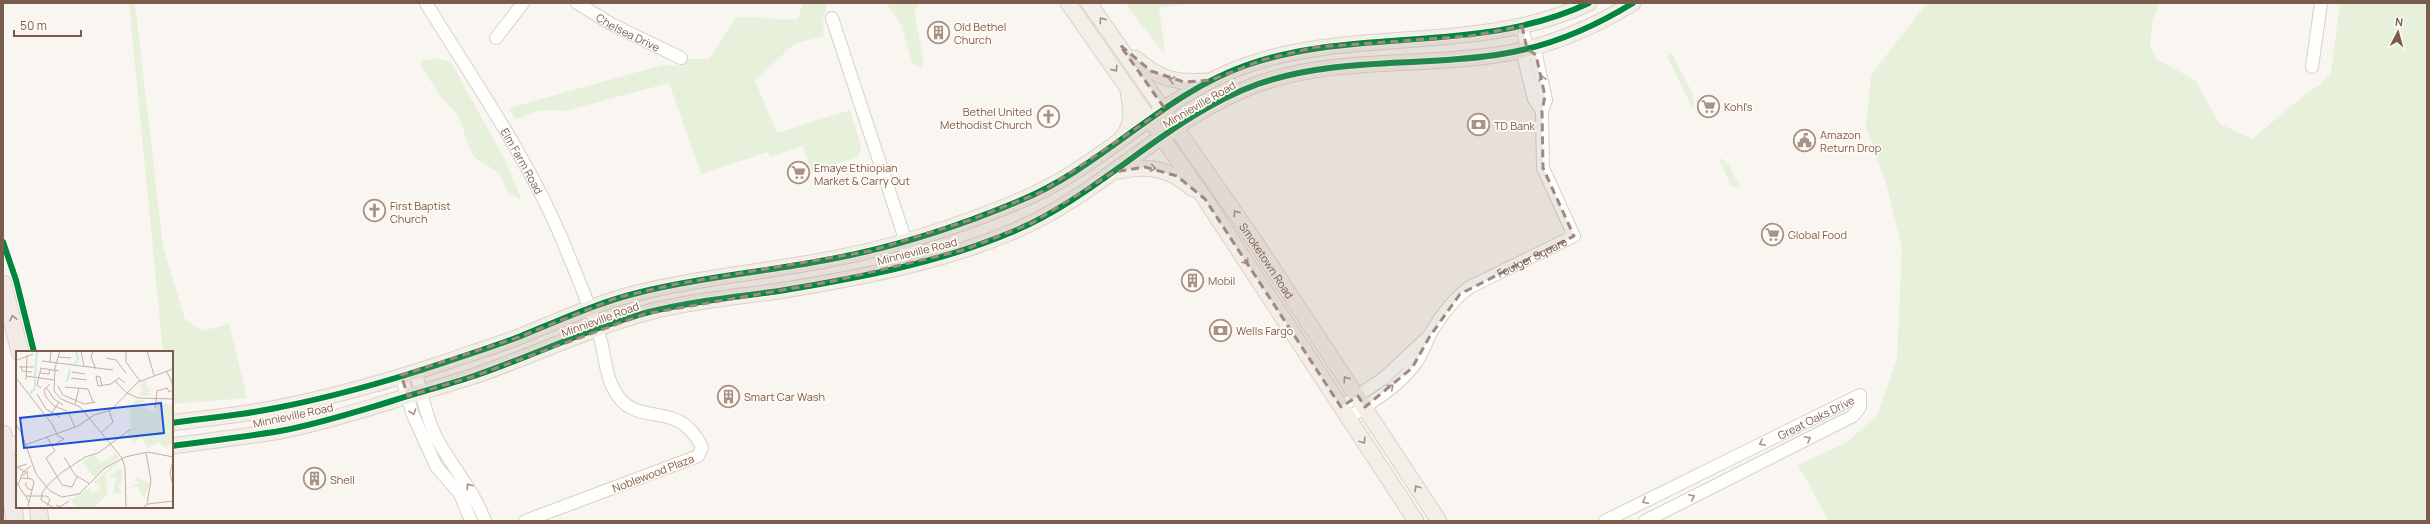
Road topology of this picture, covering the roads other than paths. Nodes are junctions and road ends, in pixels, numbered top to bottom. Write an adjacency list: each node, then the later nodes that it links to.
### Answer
1 (426, 3): 28 (street, Elm Farm Road)
2 (523, 3): 11 (street)
3 (577, 3): 14 (street, Chelsea Drive)
4 (1068, 3): 17 (main road, Smoketown Road, one-way to 17)
5 (1089, 3): 12 (main road, Smoketown Road, one-way to 5)
6 (1589, 3): 10 (main road, Minnieville Road)
7 (1633, 3): 13 (main road, Minnieville Road)
8 (2321, 3): 15 (street)
9 (832, 18): 25 (street)
10 (1522, 26): 13 (street, Foulger Square); 16 (main road, Minnieville Road)
11 (496, 38)
12 (1120, 45): 16 (main road, one-way to 12); 18 (main road, Smoketown Road)
13 (1527, 49): 20 (main road, Minnieville Road); 33 (street, Foulger Square)
14 (681, 58)
15 (2312, 67)
16 (1211, 80): 18 (main road, Minnieville Road)
17 (1127, 86): 19 (main road, Smoketown Road); 22 (main road)
18 (1165, 109): 19 (main road, Minnieville Road); 20 (main road, Smoketown Road)
19 (1150, 120): 21 (main road, Smoketown Road); 22 (main road, Minnieville Road)
20 (1177, 126): 21 (main road, Minnieville Road); 33 (main road, Smoketown Road, one-way to 20)
21 (1162, 136): 23 (main road, Minnieville Road); 24 (main road, Smoketown Road)
22 (1122, 139): 25 (main road, Minnieville Road)
23 (1114, 172): 24 (main road, one-way to 24); 26 (main road, Minnieville Road)
24 (1205, 199): 34 (main road, Smoketown Road, one-way to 34)
25 (905, 241): 26 (street); 28 (main road, Minnieville Road)
26 (914, 263): 29 (main road, Minnieville Road)
27 (3, 284): 30 (highway, one-way to 27)
28 (589, 309): 29 (street, Elm Farm Road); 31 (main road, Minnieville Road)
29 (597, 329): 32 (main road, Minnieville Road); 46 (street, Noblewood Plaza)
30 (20, 351)
31 (408, 373): 32 (street); 35 (main road, Minnieville Road)
32 (415, 394): 37 (main road, Minnieville Road); 44 (street, one-way to 44); 45 (street, one-way to 32)
33 (1361, 402): 34 (street, Foulger Square); 48 (main road, Smoketown Road, one-way to 33)
34 (1345, 413): 47 (main road, Smoketown Road, one-way to 47)
35 (173, 423)
36 (7, 442): 38 (highway)
37 (173, 446)
38 (9, 469): 42 (highway)
39 (38, 508): 43 (highway)
40 (3, 515): 41 (highway)
41 (6, 521)
42 (15, 521)
43 (40, 521)
44 (471, 521)
45 (485, 521)
46 (525, 521)
47 (1416, 521)
48 (1439, 521)
49 (1605, 521): 50 (street, Great Oaks Drive, one-way to 49)
50 (1645, 521)

